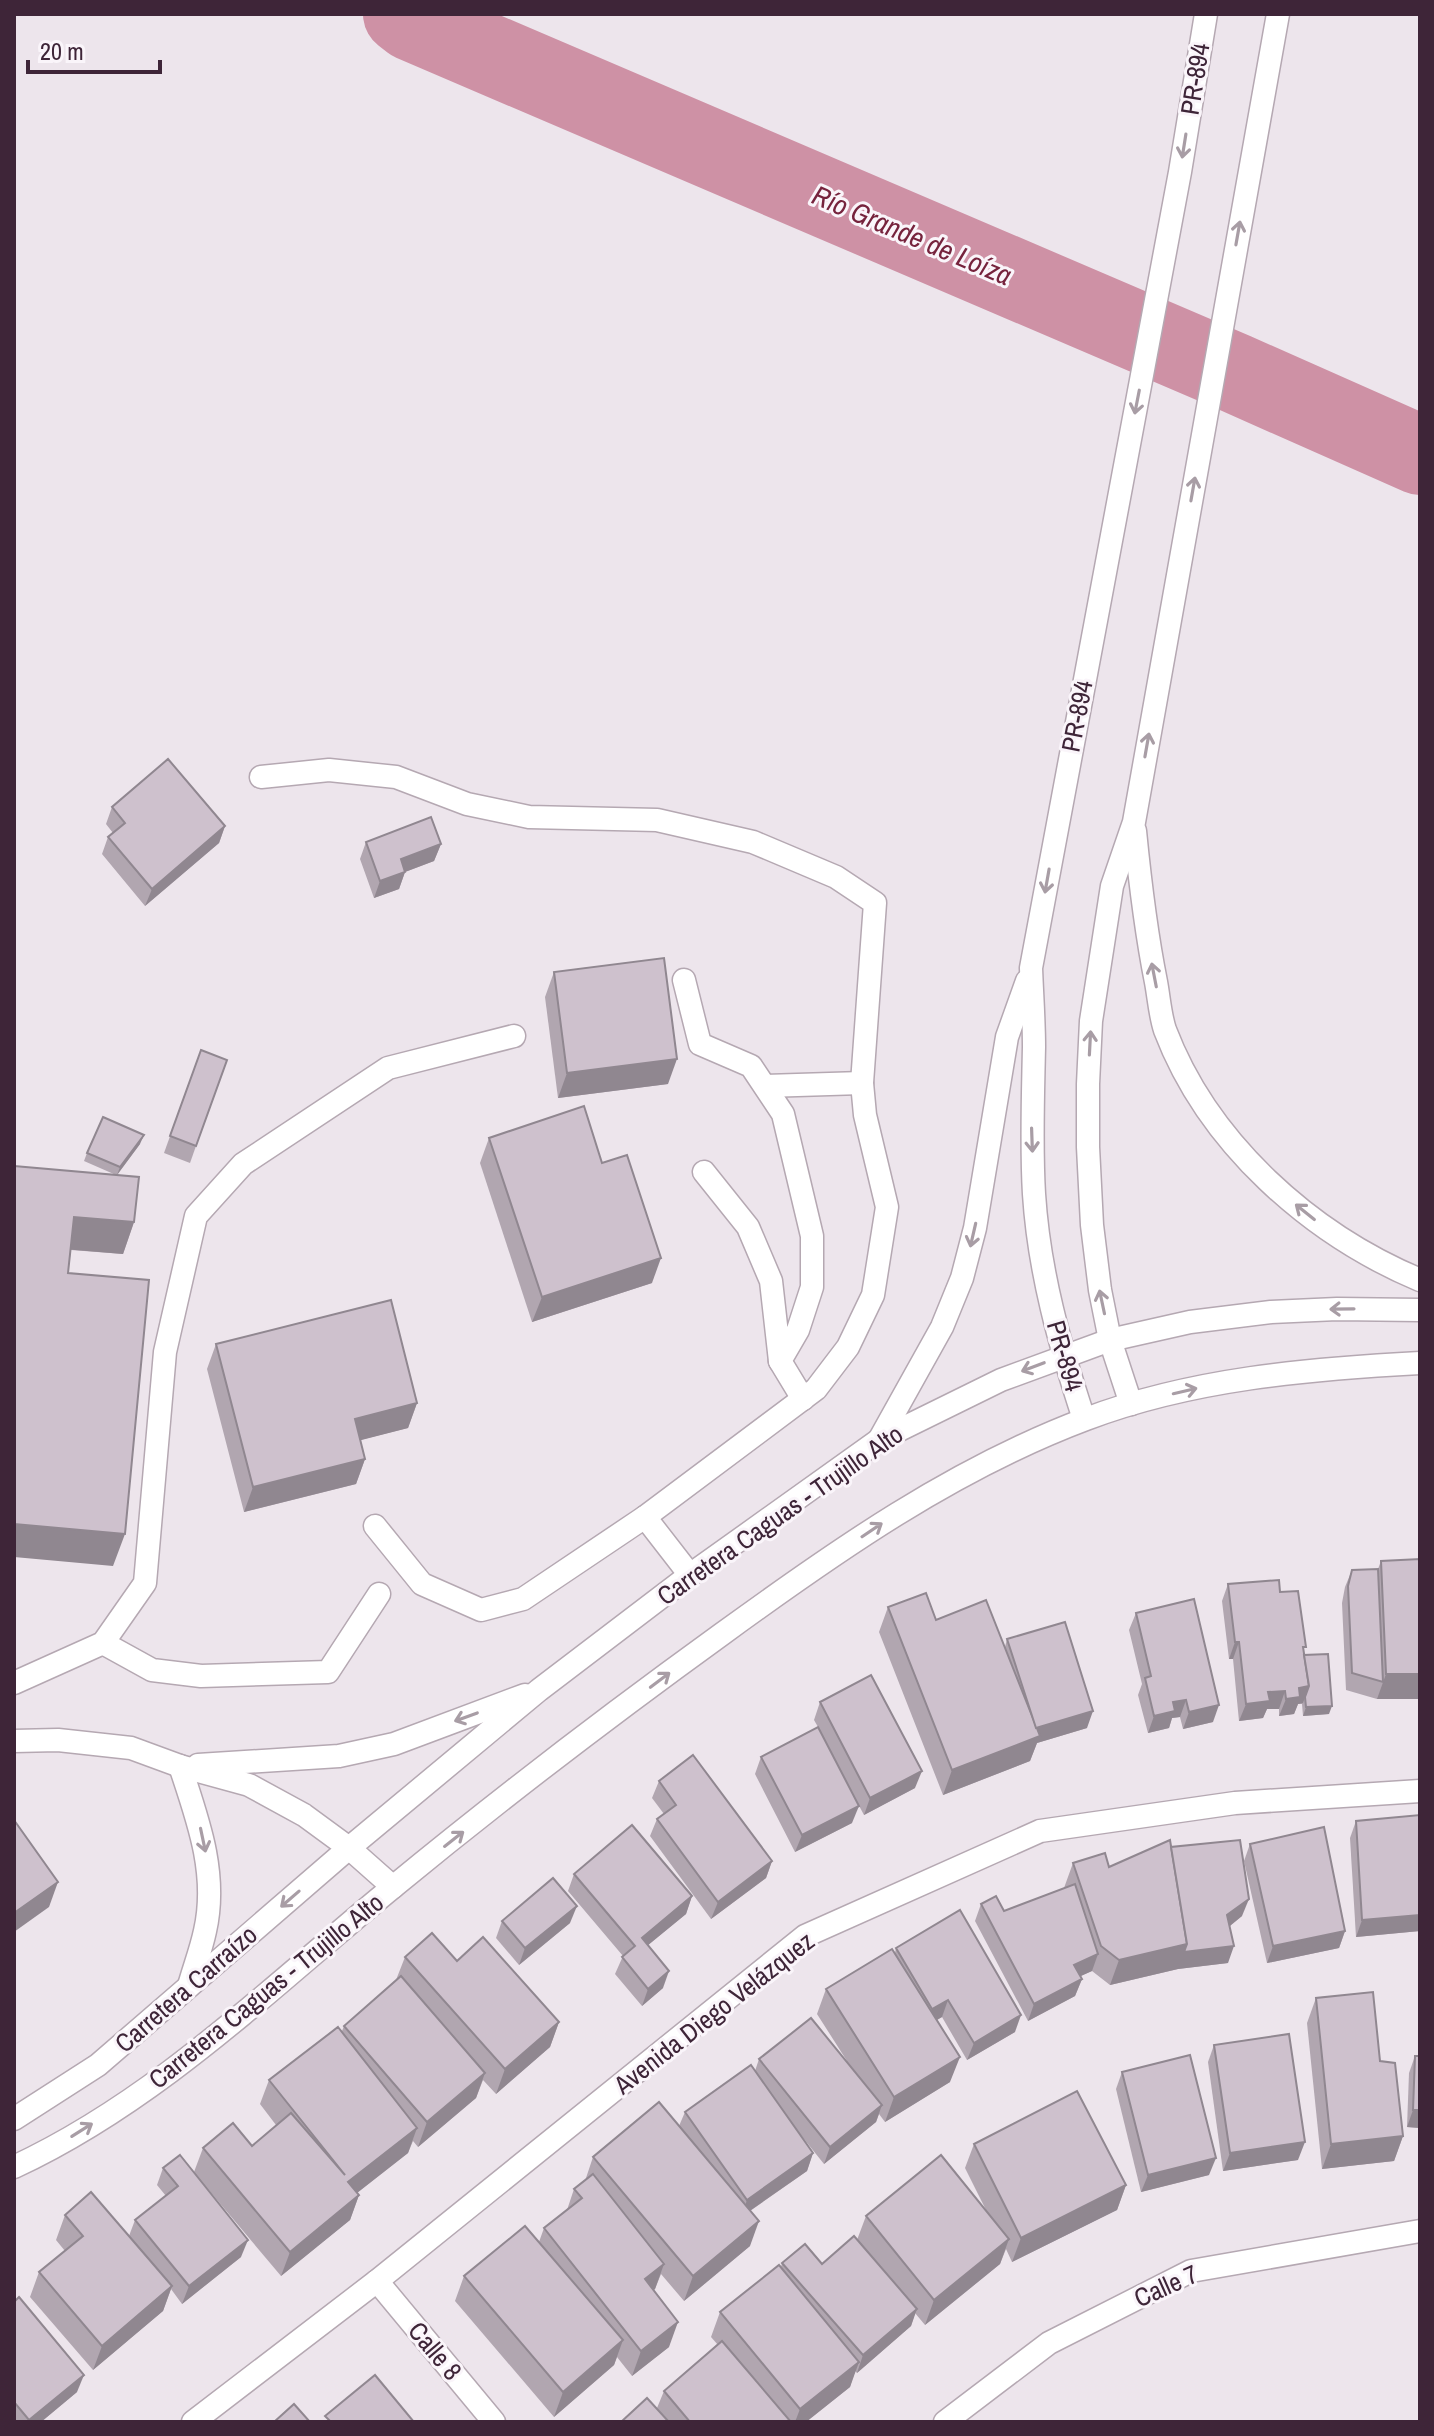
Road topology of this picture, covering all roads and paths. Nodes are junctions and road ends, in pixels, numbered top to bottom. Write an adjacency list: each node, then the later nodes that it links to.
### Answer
1 (1206, 14): 5 (street, PR-894 / PR-894, one-way to 5)
2 (1278, 14): 4 (street, PR-894 / PR-894, one-way to 2)
3 (261, 777): 8 (street)
4 (1134, 822): 11 (street, one-way to 4); 13 (street, PR-894 / PR-894, one-way to 4)
5 (1031, 968): 14 (street, PR-894 / PR-894, one-way to 14); 20 (street, one-way to 20)
6 (684, 980): 9 (street)
7 (514, 1036): 25 (street)
8 (862, 1083): 9 (street); 17 (street)
9 (765, 1086): 15 (street)
10 (704, 1172): 15 (street)
11 (1420, 1280)
12 (1420, 1310): 13 (street, Carretera Caguas - Trujillo Alto, one-way to 13)
13 (1110, 1340): 14 (street, Carretera Caguas - Trujillo Alto); 18 (street, PR-894 / PR-894)
14 (1063, 1355): 19 (street, PR-894 / PR-894); 20 (street, Carretera Caguas - Trujillo Alto, one-way to 20)
15 (780, 1361): 17 (street)
16 (1420, 1363): 18 (street, Carretera Caguas - Trujillo Alto, one-way to 16)
17 (803, 1399): 21 (street)
18 (1131, 1404): 19 (street, Carretera Caguas - Trujillo Alto)
19 (1084, 1419): 32 (street, Carretera Caguas - Trujillo Alto, one-way to 19)
20 (879, 1440): 23 (street, Carretera Caguas - Trujillo Alto)
21 (645, 1517): 22 (street); 23 (street)
22 (375, 1526)
23 (690, 1575): 27 (street, Carretera Caguas - Trujillo Alto)
24 (379, 1594): 25 (street)
25 (103, 1643): 26 (street)
26 (14, 1683)
27 (539, 1690): 29 (street, one-way to 29); 31 (street, Carretera Caguas - Trujillo Alto)
28 (14, 1741): 29 (street, Carretera Caguas - Trujillo Alto)
29 (180, 1766): 31 (street, Carretera Caguas - Trujillo Alto); 33 (street, one-way to 33)
30 (1420, 1791): 37 (street, Avenida Diego Velázquez)
31 (349, 1848): 32 (street, Carretera Caguas - Trujillo Alto); 33 (street, Carretera Carraízo, one-way to 33)
32 (393, 1887): 35 (street, Carretera Caguas - Trujillo Alto, one-way to 32)
33 (189, 1986): 34 (street, Carretera Carraízo)
34 (14, 2119)
35 (14, 2167)
36 (1420, 2231): 40 (street, Calle 7)
37 (377, 2281): 38 (street, Avenida Diego Velázquez); 39 (street, Calle 8)
38 (193, 2422)
39 (494, 2422)
40 (945, 2422)

